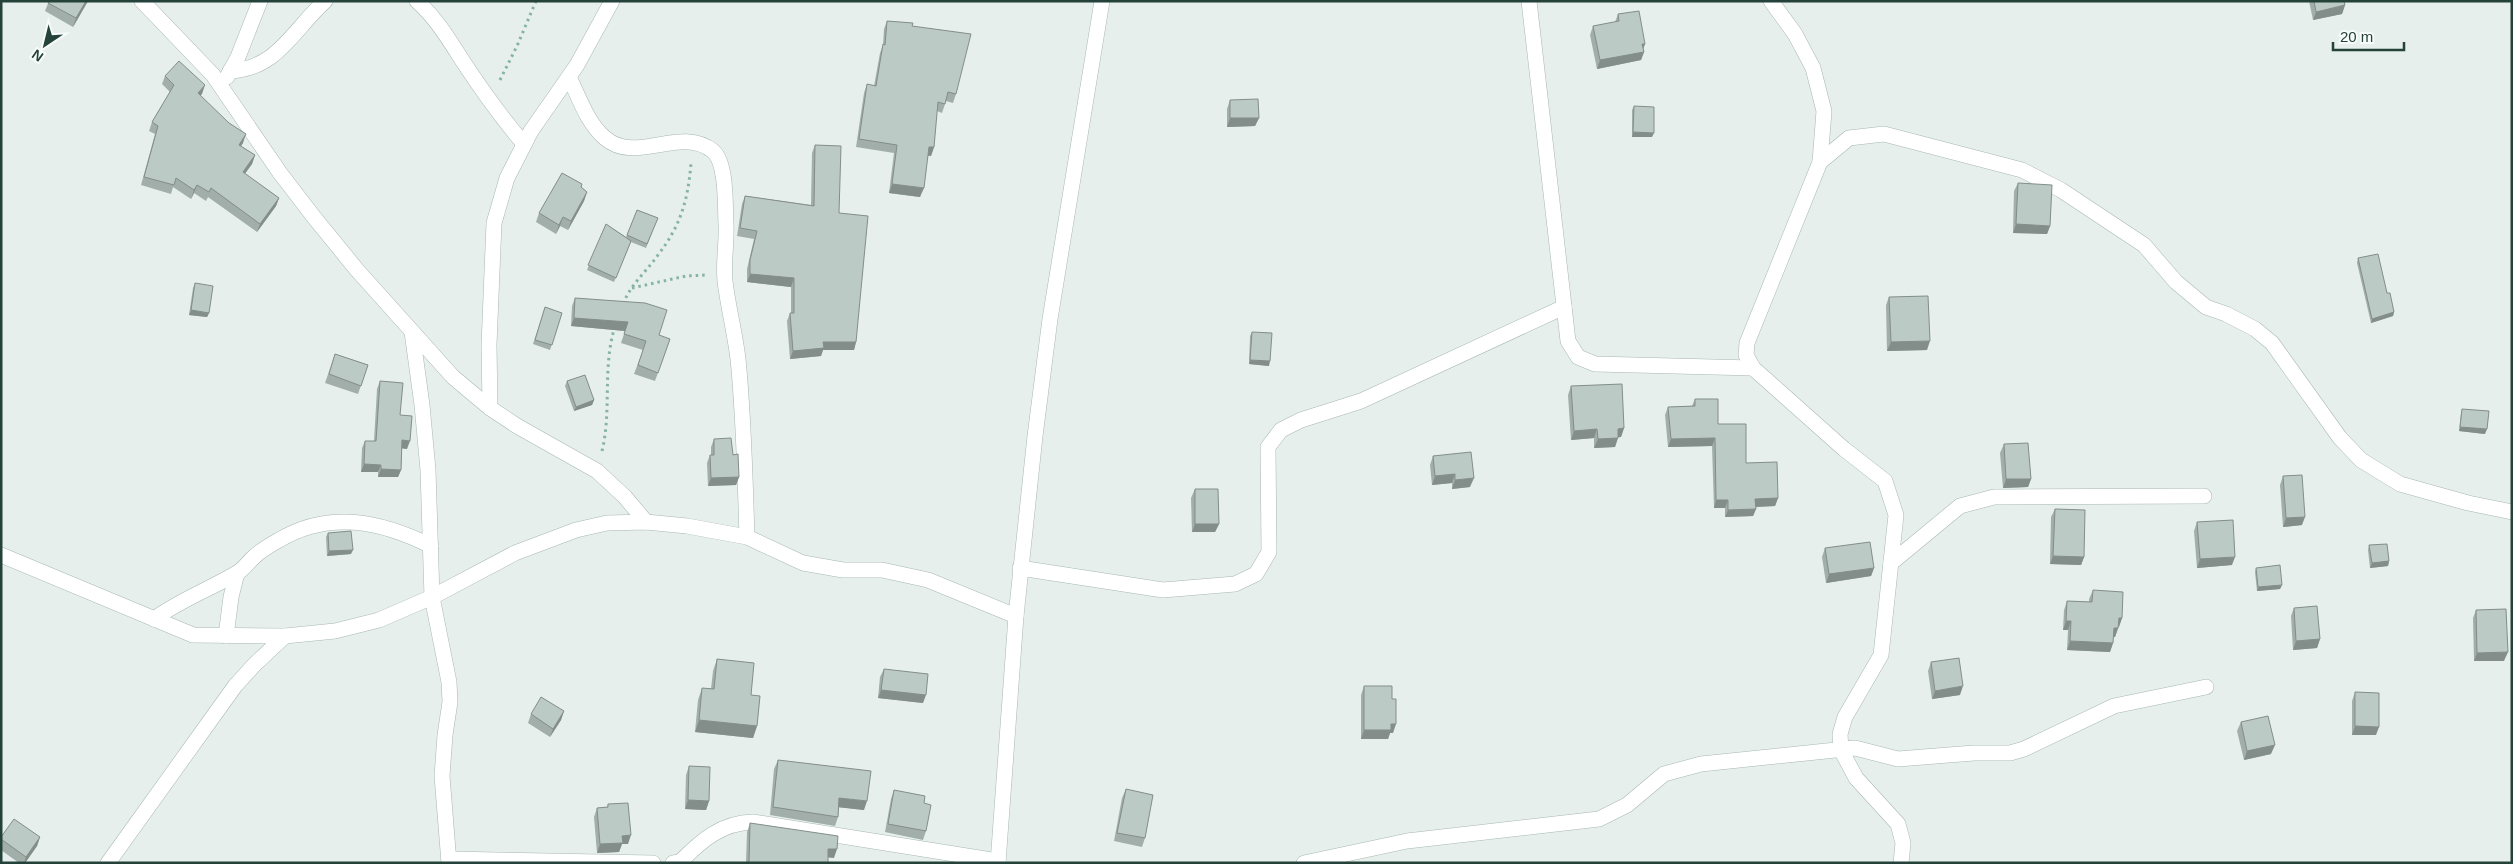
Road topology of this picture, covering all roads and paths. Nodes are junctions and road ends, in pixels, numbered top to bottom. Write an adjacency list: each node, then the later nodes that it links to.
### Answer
1 (142, 1): 12 (street)
2 (260, 1): 10 (street)
3 (325, 1): 10 (street)
4 (417, 1): 13 (street)
5 (536, 1): 13 (path)
6 (612, 1): 11 (street)
7 (1102, 1): 33 (street)
8 (1529, 1): 20 (street)
9 (1771, 1): 16 (street)
10 (230, 71): 12 (street)
11 (569, 76): 14 (street); 15 (street)
12 (221, 87): 22 (street)
13 (487, 97): 15 (street)
14 (690, 140): 17 (street); 18 (path)
15 (524, 144): 24 (street)
16 (1820, 162): 23 (street); 27 (street)
17 (725, 276): 18 (path); 29 (street)
18 (631, 288): 19 (path)
19 (622, 306)
20 (1564, 307): 23 (street); 33 (street)
21 (616, 321): 25 (path)
22 (412, 332): 24 (street); 30 (street)
23 (1752, 368): 32 (street)
24 (490, 408): 25 (street)
25 (597, 472): 28 (street)
26 (2204, 496): 32 (street)
27 (2512, 512)
28 (646, 522): 29 (street); 35 (street)
29 (747, 537): 36 (street)
30 (431, 546): 34 (street); 35 (street)
31 (1, 555): 37 (street)
32 (1891, 563): 41 (street)
33 (1020, 568): 36 (street)
34 (237, 573): 37 (street); 38 (street)
35 (432, 597): 39 (street); 42 (street)
36 (1016, 616): 43 (street)
37 (154, 619): 38 (street)
38 (226, 636): 39 (street)
39 (284, 636): 44 (street)
40 (2206, 687): 41 (street)
41 (1841, 750): 47 (street); 48 (street)
42 (450, 861): 45 (street)
43 (998, 862): 46 (street)
44 (108, 863)
45 (653, 863)
46 (673, 863)
47 (1304, 863)
48 (1901, 863)

